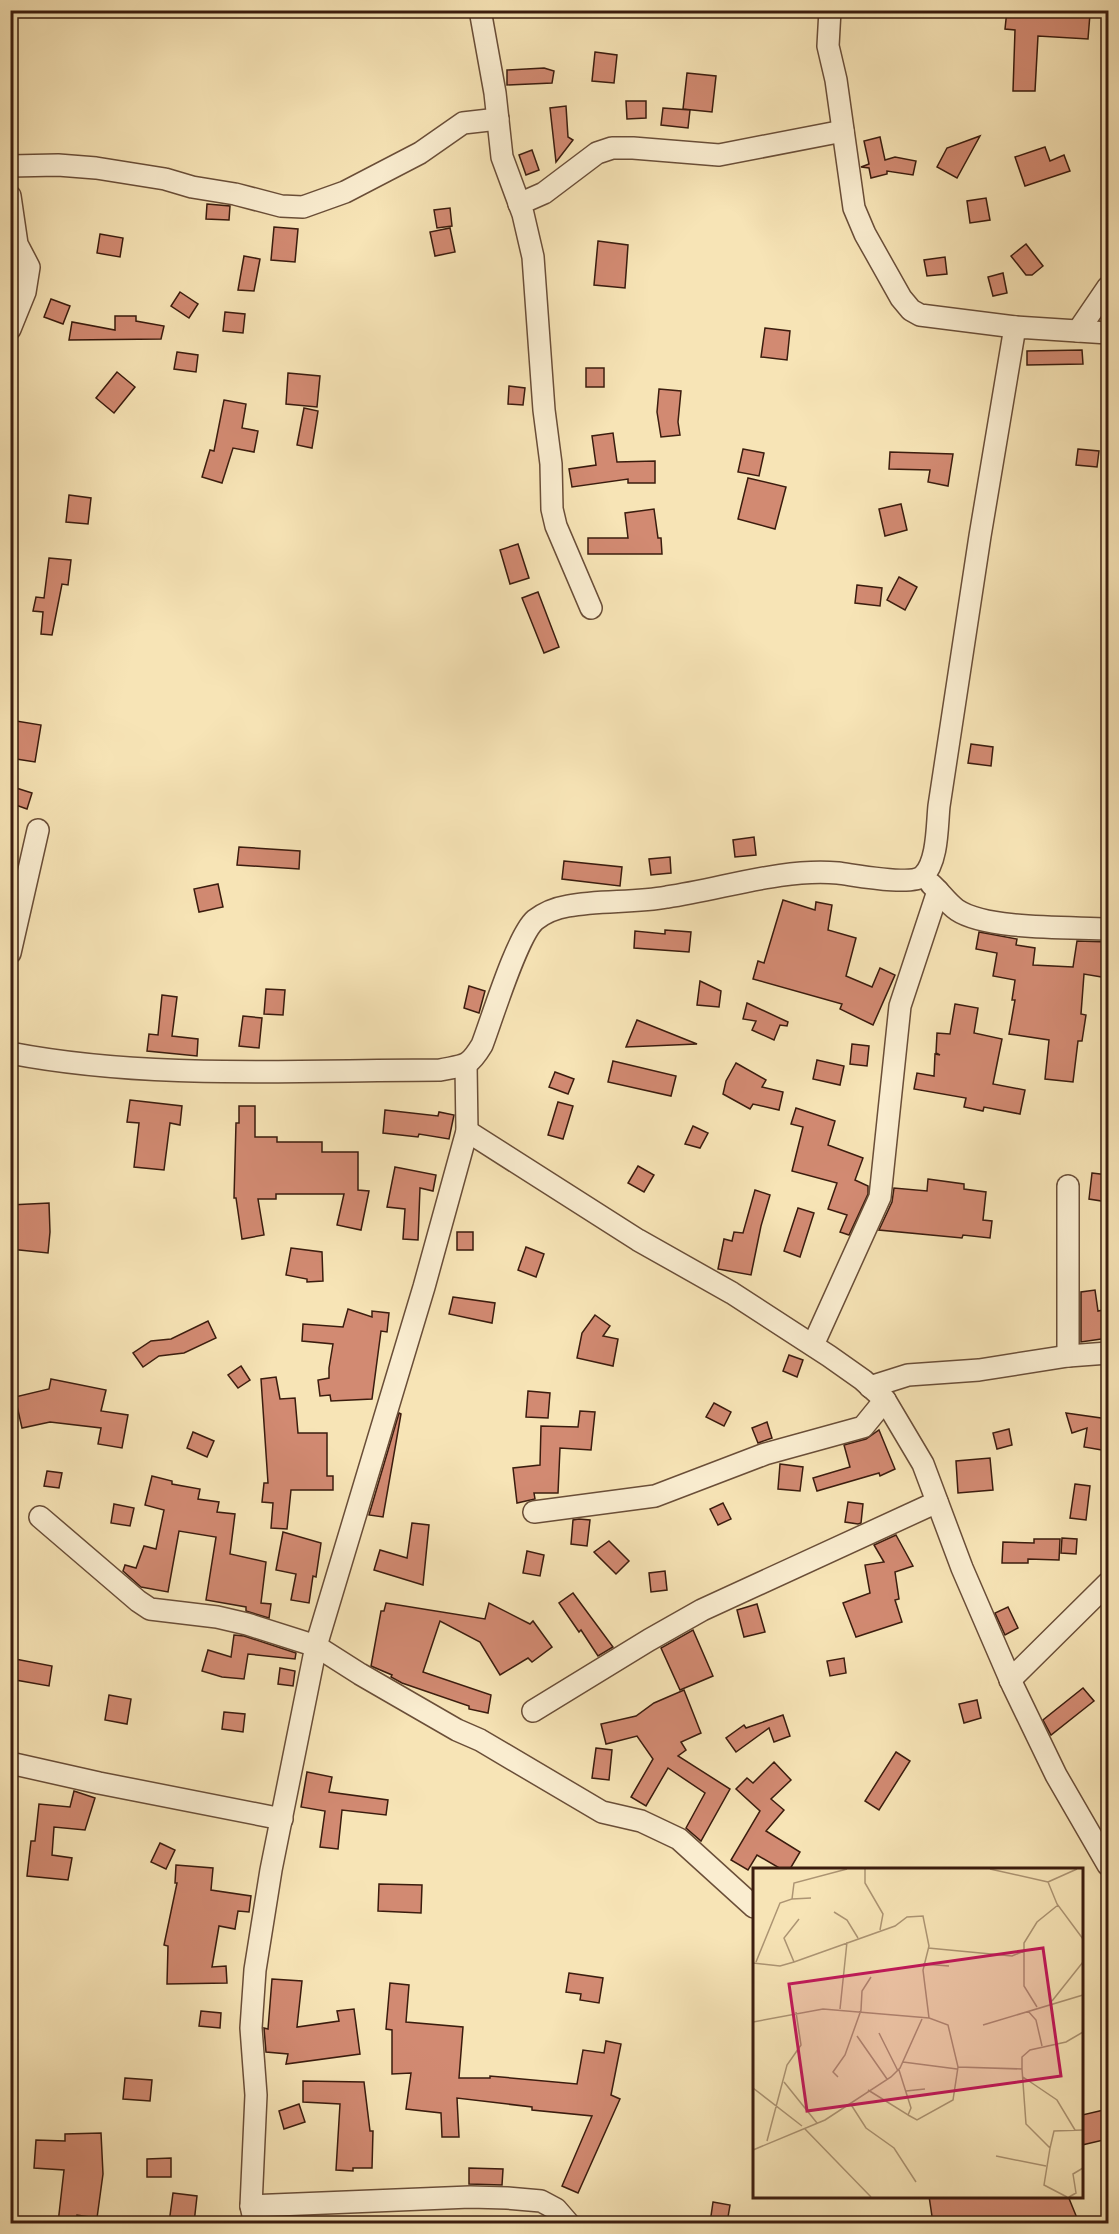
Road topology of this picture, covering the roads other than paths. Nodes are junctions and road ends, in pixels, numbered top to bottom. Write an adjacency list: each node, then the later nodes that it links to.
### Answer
1 (480, 10): 3 (street)
2 (830, 10): 4 (street)
3 (498, 119): 5 (street); 7 (street)
4 (843, 131): 7 (street); 9 (street)
5 (10, 166)
6 (10, 196): 10 (street)
7 (519, 204): 13 (street)
8 (1108, 287): 11 (street)
9 (1015, 327): 11 (street); 15 (street)
10 (10, 329)
11 (1078, 331): 12 (street)
12 (1108, 333)
13 (591, 608)
14 (39, 830): 18 (street)
15 (922, 877): 16 (street); 20 (street)
16 (938, 891): 17 (street); 23 (street)
17 (1108, 929)
18 (10, 952)
19 (10, 1053): 20 (street)
20 (466, 1065): 21 (street)
21 (466, 1131): 23 (street); 31 (street)
22 (1068, 1186): 25 (street)
23 (813, 1346): 26 (street)
24 (1108, 1353): 25 (street)
25 (1068, 1356): 26 (street)
26 (877, 1393): 27 (street); 28 (street)
27 (937, 1502): 32 (street); 33 (street)
28 (534, 1512)
29 (40, 1517): 31 (street)
30 (1108, 1583): 32 (street)
31 (316, 1646): 35 (street); 37 (street)
32 (1010, 1680): 36 (street)
33 (533, 1711)
34 (10, 1763): 35 (street)
35 (282, 1819): 38 (street)
36 (1105, 1852)
37 (753, 1907)
38 (253, 2215): 39 (street)
39 (569, 2223)

